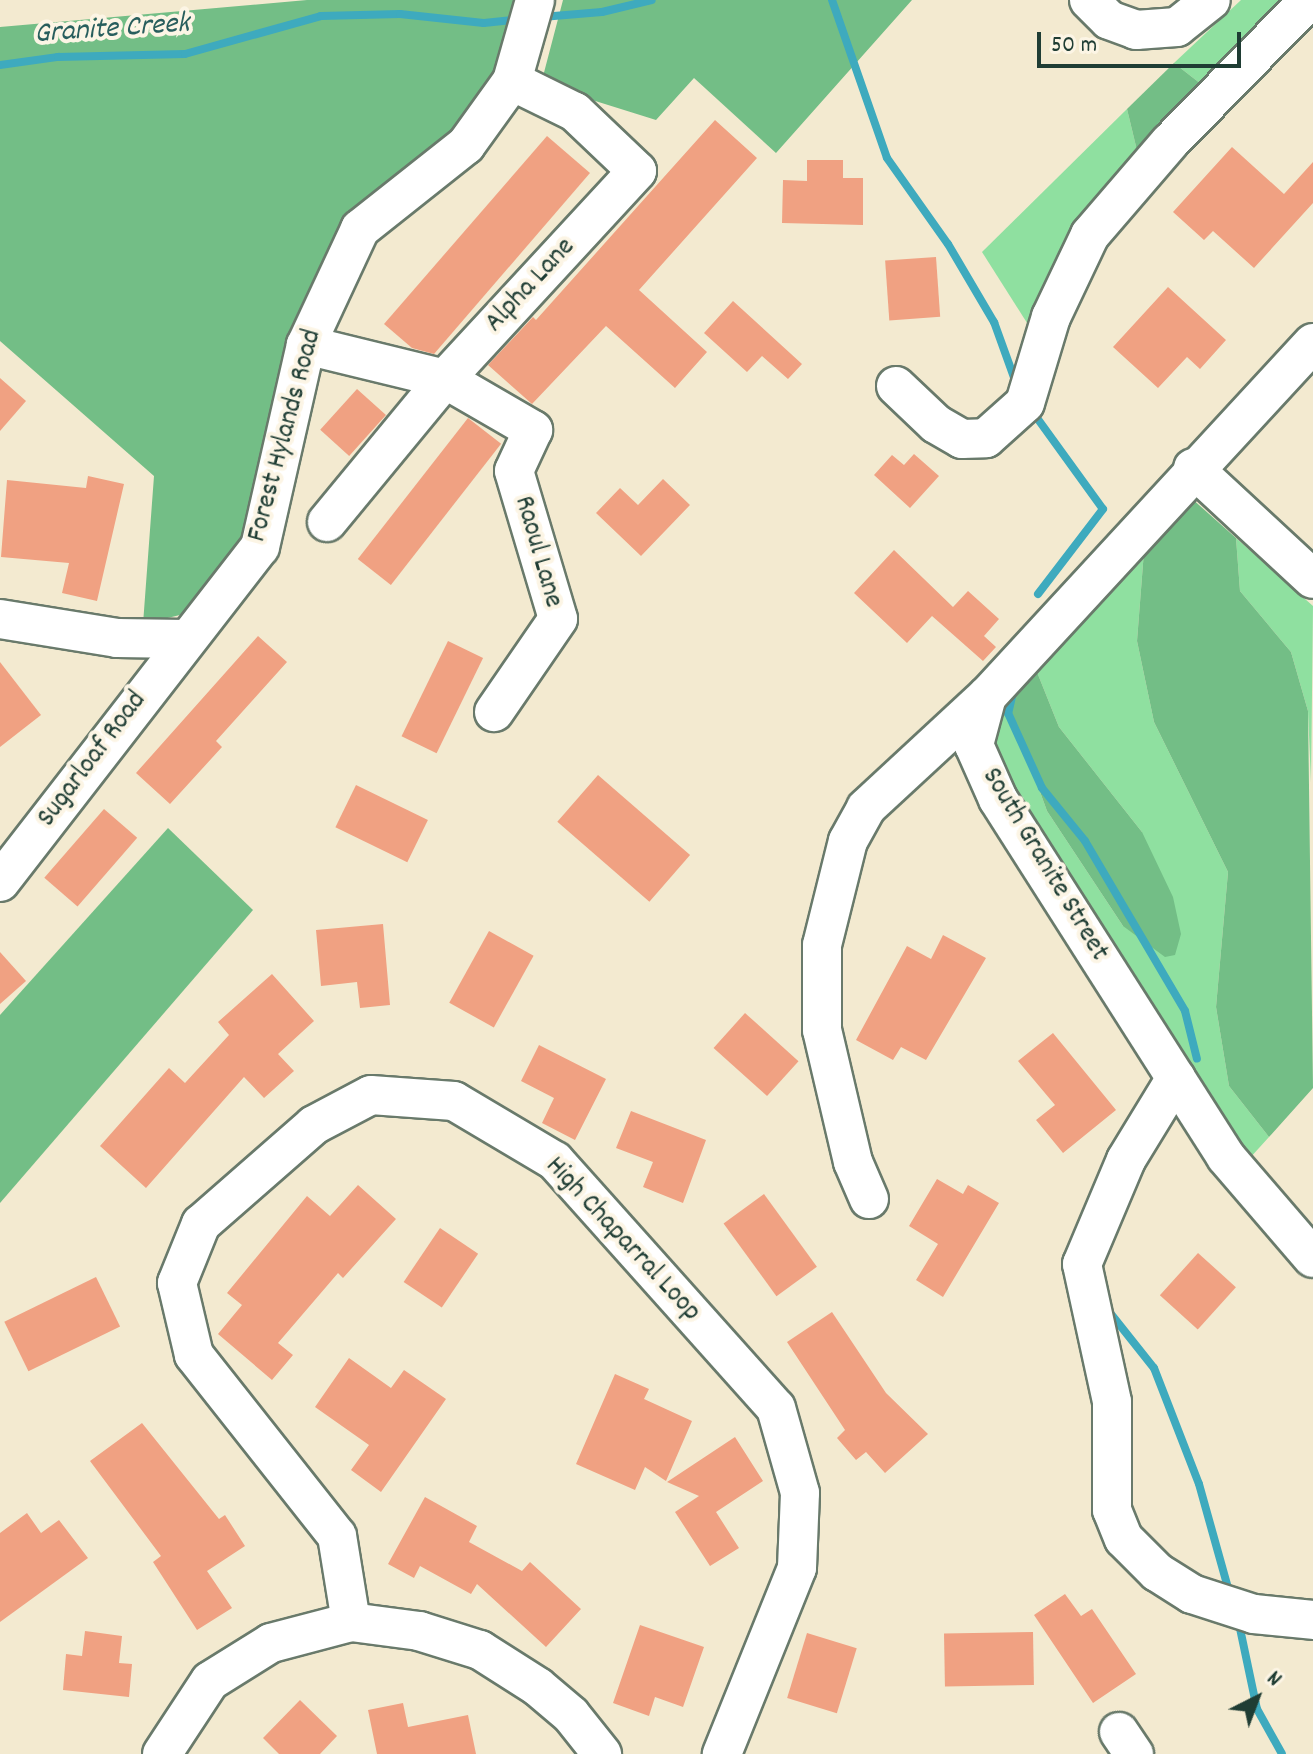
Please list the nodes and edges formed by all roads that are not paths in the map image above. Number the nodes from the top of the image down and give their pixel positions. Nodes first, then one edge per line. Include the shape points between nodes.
1 (535, 0) edge
2 (1089, 0) edge
3 (1211, 0) edge
4 (1309, 0) edge
5 (512, 81) junction
6 (1313, 343) edge
7 (306, 345) junction
8 (445, 379) junction
9 (896, 386) dead end
10 (1193, 468) junction
11 (327, 522) dead end
12 (1313, 579) edge
13 (0, 619) edge
14 (186, 639) junction
15 (987, 696) junction
16 (494, 712) dead end
17 (0, 882) edge
18 (1176, 1078) junction
19 (869, 1199) dead end
20 (1313, 1258) edge
21 (1313, 1620) edge
22 (351, 1622) junction
23 (162, 1754) edge
24 (602, 1754) edge
25 (722, 1754) edge

1 - 5 street, Forest Hylands Road
2 - 3 street via 1109,20 1136,30 1177,27
4 - 9 street via 1170,142 1090,235 1069,272 1020,408 986,438 962,439 936,424
5 - 7 street, Forest Hylands Road via 466,145 360,229
5 - 8 street, Alpha Lane via 575,112 637,171
6 - 10 street, South Granite Street
7 - 8 street, Raoul Lane
7 - 14 street, Forest Hylands Road via 260,547
8 - 11 street, Alpha Lane
8 - 16 street, Raoul Lane via 533,430 514,471 558,619
10 - 12 street
10 - 15 street, South Granite Street
13 - 14 street via 117,638
14 - 17 street, Sugarloaf Road
15 - 18 street, South Granite Street via 974,745 998,799
15 - 19 street via 866,808 848,841 822,945 822,1030 853,1162
18 - 20 street, South Granite Street via 1226,1157
18 - 21 street via 1126,1160 1082,1264 1112,1402 1112,1510 1124,1539 1157,1572 1214,1602 1254,1614
22 - 23 street via 271,1643 210,1681
22 - 24 street via 419,1631 480,1650 571,1715
22 - 25 street, High Chaparral Loop via 337,1536 194,1355 177,1283 201,1224 314,1125 371,1095 454,1101 555,1161 776,1408 800,1493 797,1568

